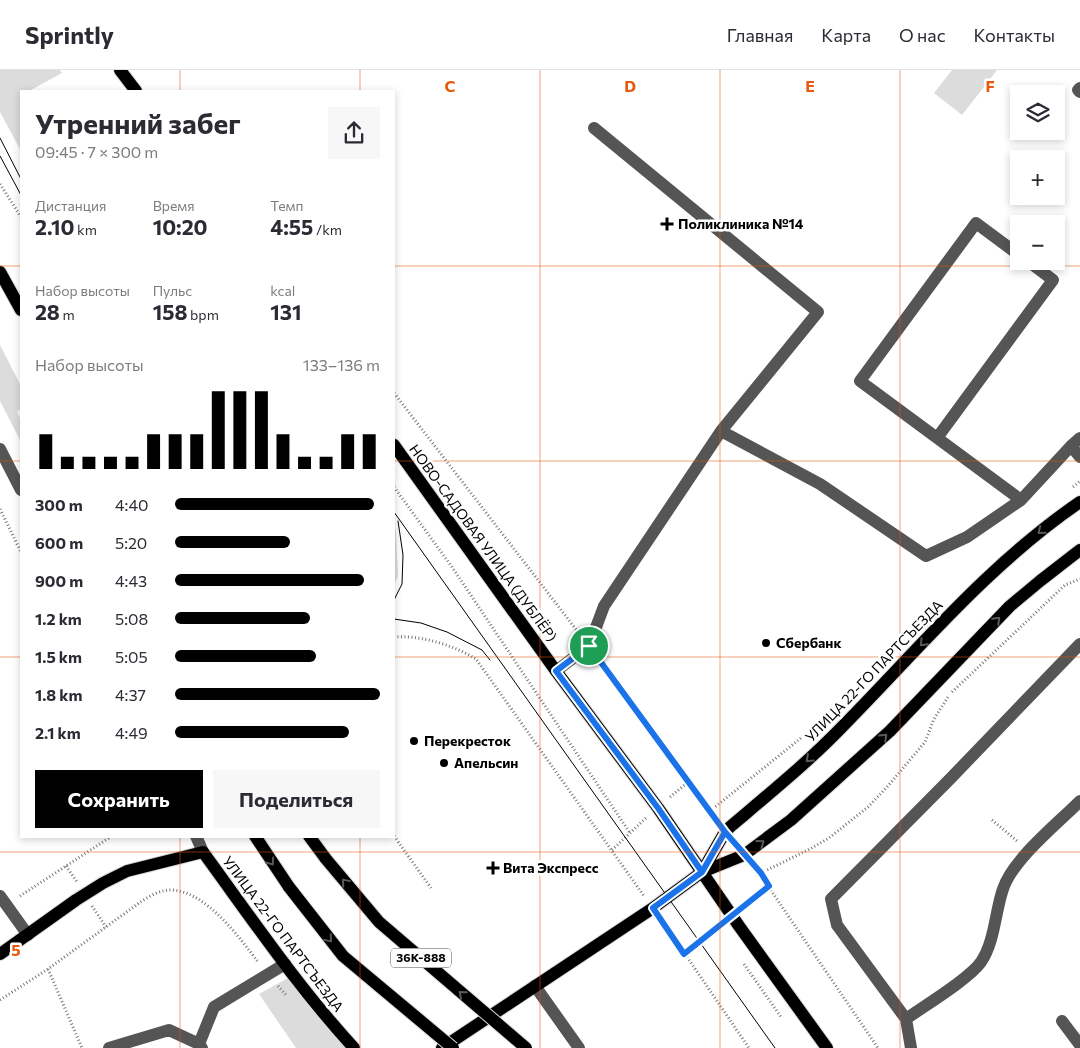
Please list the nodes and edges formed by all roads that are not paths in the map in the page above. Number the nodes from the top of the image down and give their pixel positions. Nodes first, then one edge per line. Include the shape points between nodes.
1 (120, 70) edge
2 (135, 90) edge
3 (594, 128) dead end
4 (1010, 248) edge
5 (1040, 270) edge
6 (0, 272) edge
7 (20, 308) edge
8 (721, 431) junction
9 (937, 438) junction
10 (1075, 442) edge
11 (395, 446) edge
12 (0, 449) edge
13 (1080, 457) edge
14 (20, 488) edge
15 (1021, 500) junction
16 (1080, 502) edge
17 (1080, 550) edge
18 (1080, 644) edge
19 (556, 671) junction
20 (1080, 801) edge
21 (197, 838) edge
22 (256, 838) edge
23 (311, 838) edge
24 (203, 852) junction
25 (702, 872) junction
26 (3, 900) edge
27 (28, 935) junction
28 (0, 954) edge
29 (285, 964) junction
30 (535, 986) junction
31 (906, 1019) junction
32 (1062, 1021) dead end
33 (1080, 1045) edge
34 (200, 1046) edge
35 (109, 1048) edge
36 (354, 1048) edge
37 (442, 1048) edge
38 (454, 1048) edge
39 (526, 1048) edge
40 (579, 1048) edge
41 (827, 1048) edge
42 (911, 1048) edge

1 - 2 main road
3 - 8 street via 818,312
4 - 9 street via 976,223 860,381
5 - 9 street via 1053,280
6 - 7 main road
8 - 15 street via 820,484 926,556 967,536
8 - 19 street via 604,606 589,646
9 - 15 street
10 - 13 street
10 - 15 street
11 - 19 main road, НОВО-САДОВАЯ УЛИЦА (ДУБЛЁР)
12 - 14 street
16 -> 25 main road, УЛИЦА 22-ГО ПАРТСЪЕЗДА via 1000,565 809,760 725,832
25 -> 17 main road, УЛИЦА 22-ГО ПАРТСЪЕЗДА via 744,855 791,820 890,731 1010,606
18 - 31 street via 831,899 837,925
19 - 25 main road, НОВО-САДОВАЯ УЛИЦА (ДУБЛЁР)
20 - 31 street via 1014,868 1003,888 987,949 980,962
21 - 24 street
22 -> 38 main road, bridge via 289,887 343,956
39 -> 23 main road, 36К-888, bridge via 379,922
24 - 27 main road, УЛИЦА 22-ГО ПАРТСЪЕЗДА via 127,871 76,900
24 - 29 main road, УЛИЦА 22-ГО ПАРТСЪЕЗДА
25 - 30 main road, УЛИЦА 22-ГО ПАРТСЪЕЗДА
25 - 41 main road, НОВО-САДОВАЯ УЛИЦА (ДУБЛЁР)
26 - 27 street
27 - 28 main road, УЛИЦА 22-ГО ПАРТСЪЕЗДА
29 - 34 street via 214,1007
29 - 36 main road, УЛИЦА 22-ГО ПАРТСЪЕЗДА
30 - 37 main road, УЛИЦА 22-ГО ПАРТСЪЕЗДА
30 - 40 street
31 - 42 street
32 - 33 street
34 - 35 street via 168,1030

